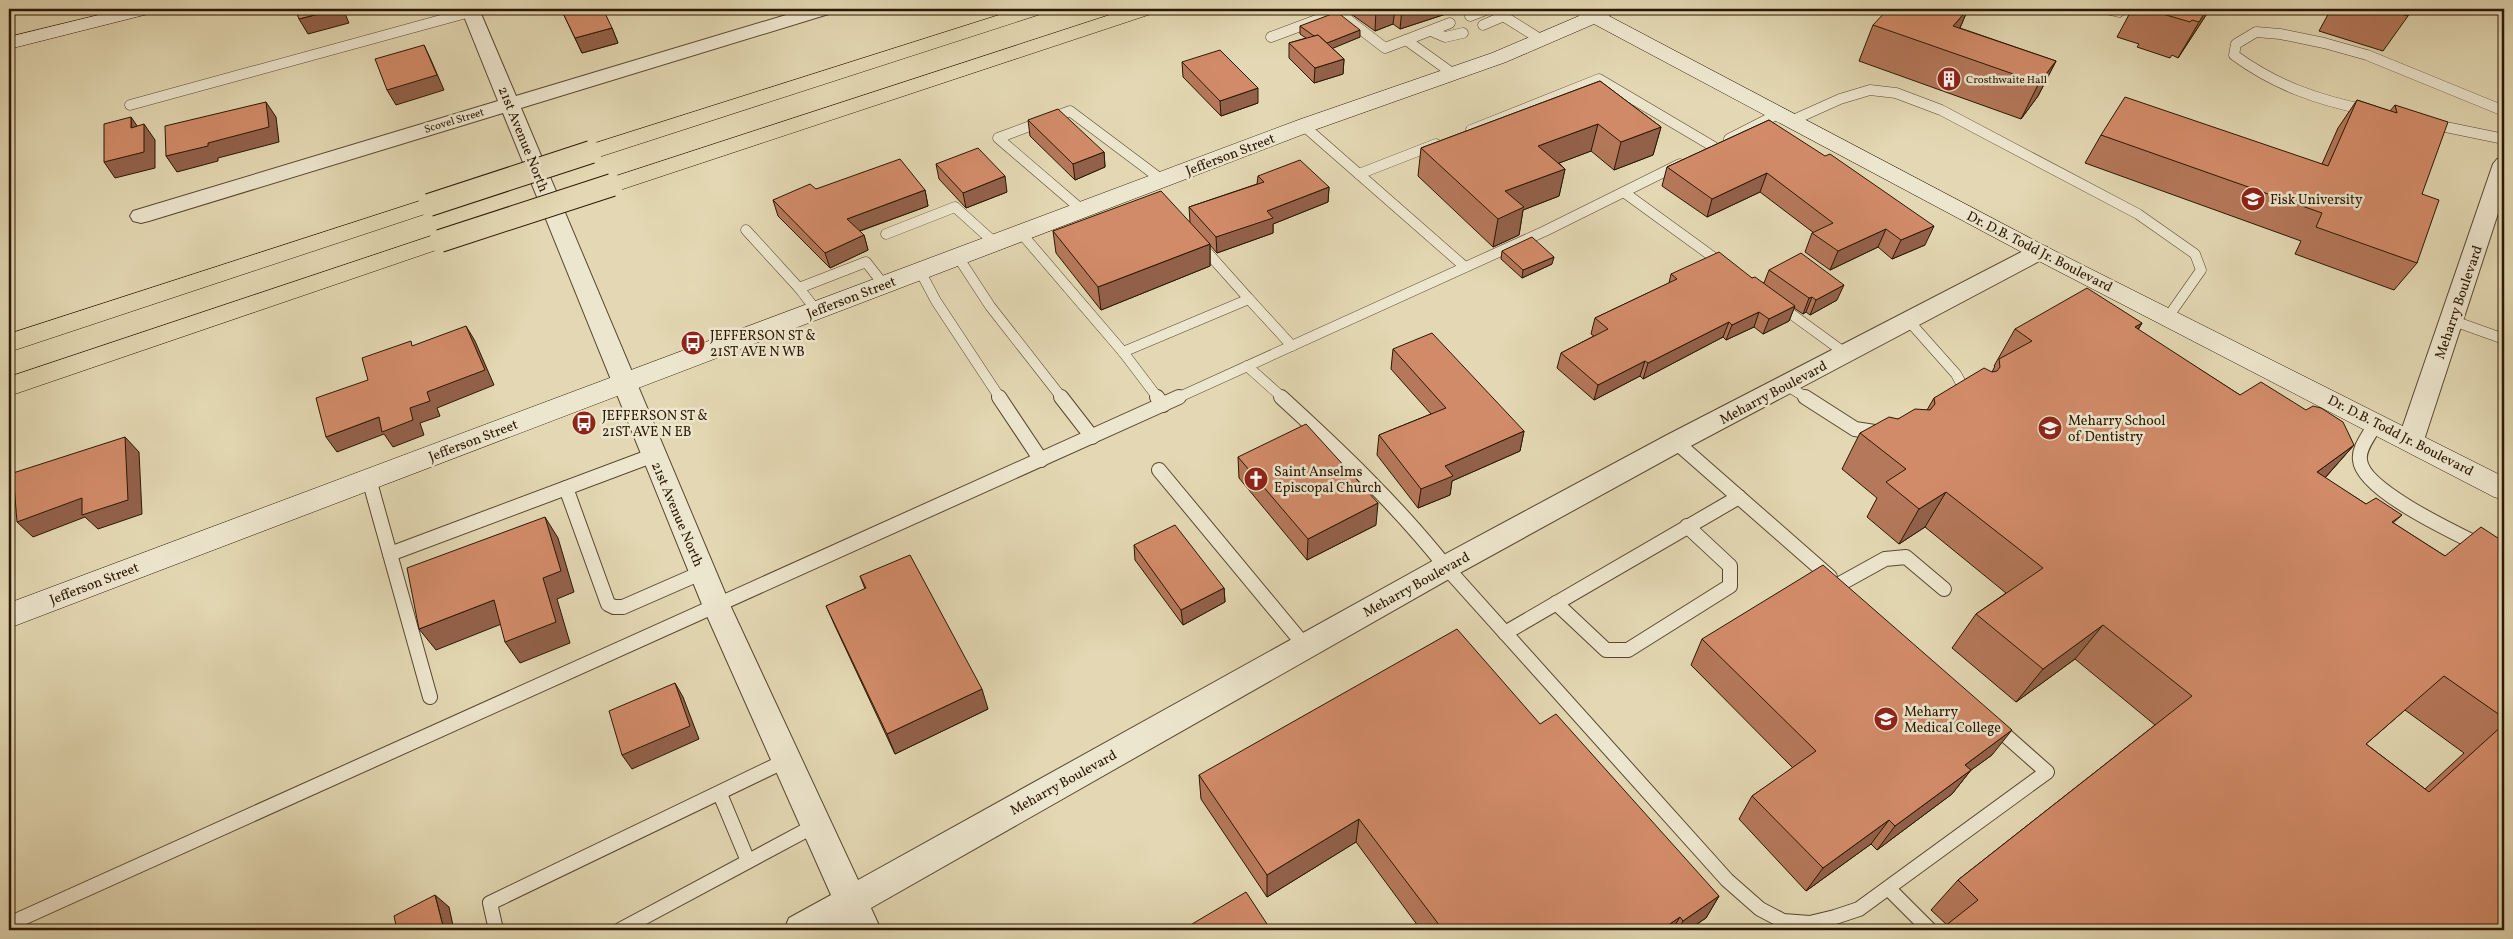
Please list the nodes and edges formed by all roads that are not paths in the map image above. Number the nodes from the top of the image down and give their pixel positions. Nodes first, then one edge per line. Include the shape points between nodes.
1 (145, 9) edge
2 (825, 9) edge
3 (1037, 9) edge
4 (1147, 9) edge
5 (1488, 9) edge
6 (1492, 9) edge
7 (2106, 9) edge
8 (474, 10) edge
9 (1594, 11) edge
10 (2118, 12) dead end
11 (1470, 16) dead end
12 (1504, 16) junction
13 (1450, 23) dead end
14 (1483, 25) dead end
15 (1432, 30) junction
16 (1463, 33) dead end
17 (1271, 37) dead end
18 (1540, 39) junction
19 (1406, 40) junction
20 (9, 43) edge
21 (1452, 73) junction
22 (509, 103) junction
23 (130, 105) dead end
24 (2504, 111) edge
25 (2377, 112) edge
26 (1785, 118) junction
27 (2422, 122) edge
28 (1304, 126) junction
29 (1461, 134) edge
30 (2504, 139) edge
31 (1442, 141) edge
32 (1687, 161) edge
33 (2504, 164) edge
34 (1359, 174) junction
35 (1155, 187) junction
36 (1625, 193) junction
37 (1082, 210) junction
38 (141, 216) dead end
39 (746, 230) dead end
40 (1021, 233) junction
41 (886, 234) dead end
42 (1193, 236) edge
43 (995, 243) junction
44 (2039, 252) junction
45 (958, 257) junction
46 (1466, 267) junction
47 (1730, 269) edge
48 (920, 271) junction
49 (884, 285) junction
50 (799, 288) junction
51 (1770, 298) edge
52 (1249, 299) junction
53 (816, 310) junction
54 (2168, 317) junction
55 (1908, 320) junction
56 (2451, 320) junction
57 (2504, 339) edge
58 (9, 344) edge
59 (1292, 346) junction
60 (1123, 352) junction
61 (1845, 353) junction
62 (1247, 366) junction
63 (624, 383) junction
64 (1786, 385) junction
65 (9, 387) edge
66 (1971, 400) edge
67 (1163, 405) junction
68 (2376, 422) junction
69 (1890, 435) edge
70 (1092, 437) junction
71 (2411, 440) junction
72 (1676, 442) junction
73 (654, 455) junction
74 (1041, 460) junction
75 (1159, 470) dead end
76 (369, 479) junction
77 (566, 488) junction
78 (2504, 488) edge
79 (1739, 497) junction
80 (1687, 526) junction
81 (390, 554) junction
82 (2504, 557) edge
83 (1446, 567) junction
84 (703, 572) junction
85 (1838, 585) junction
86 (1944, 589) dead end
87 (1853, 598) edge
88 (1556, 603) junction
89 (717, 607) junction
90 (9, 616) edge
91 (1505, 633) junction
92 (1306, 646) junction
93 (430, 696) dead end
94 (1987, 718) edge
95 (787, 760) junction
96 (720, 794) junction
97 (816, 825) junction
98 (748, 861) junction
99 (1889, 889) junction
100 (851, 902) junction
101 (9, 924) edge
102 (1774, 926) edge
103 (496, 930) edge
104 (620, 930) edge
105 (801, 930) edge
106 (864, 930) edge
107 (1930, 930) edge

1 - 20 main road
2 - 22 street, Scovel Street
3 - 58 highway, bridge
4 - 65 highway, bridge via 440,241
5 - 11 lane
6 - 12 lane
7 - 10 lane
8 - 22 street, 21st Avenue North
8 - 23 lane
9 - 18 main road, Jefferson Street
9 - 26 main road, Dr. D.B. Todd Jr. Boulevard
12 - 14 lane
12 - 18 lane
13 - 15 lane
15 - 16 lane via 1445,37
15 - 19 lane
17 - 19 lane via 1338,12 1385,48
18 - 21 main road, Jefferson Street
19 - 21 lane
21 - 28 main road, Jefferson Street
22 - 38 street, Scovel Street
22 - 63 street, 21st Avenue North
24 - 25 lane via 2367,55 2324,43 2256,32 2236,44 2234,55 2259,74 2311,98
26 - 29 lane via 1709,149 1599,79
26 - 44 main road, Dr. D.B. Todd Jr. Boulevard
26 - 54 lane via 1870,90 1896,93 1941,110 2138,214 2195,254 2201,270
27 - 30 lane
28 - 34 lane
28 - 35 main road, Jefferson Street
31 - 34 lane
32 - 36 lane
33 - 56 street, Meharry Boulevard
34 - 46 lane
35 - 37 main road, Jefferson Street
35 - 37 lane via 1070,110 998,138
36 - 46 lane
36 - 47 lane
37 - 40 main road, Jefferson Street
39 - 50 lane
40 - 43 main road, Jefferson Street
40 - 60 lane
41 - 43 lane via 956,207
42 - 52 lane
43 - 45 main road, Jefferson Street
44 - 54 main road, Dr. D.B. Todd Jr. Boulevard
44 - 55 street, Meharry Boulevard
45 - 48 main road, Jefferson Street
45 - 70 lane via 990,306
46 - 59 lane
48 - 49 main road, Jefferson Street
48 - 74 lane
49 - 50 lane via 866,262
49 - 53 main road, Jefferson Street
50 - 53 lane
51 - 61 lane
52 - 59 lane
52 - 60 lane
53 - 63 main road, Jefferson Street
54 - 68 main road, Dr. D.B. Todd Jr. Boulevard
55 - 61 street, Meharry Boulevard
55 - 66 lane via 1956,374
56 - 57 lane
56 - 71 street, Meharry Boulevard
59 - 62 lane
60 - 67 lane
61 - 64 street, Meharry Boulevard
62 - 67 lane
62 - 83 lane via 1328,441 1420,534
63 - 73 street, 21st Avenue North
63 - 76 main road, Jefferson Street
64 - 69 lane via 1855,429
64 - 72 street, Meharry Boulevard
67 - 70 lane
68 - 71 main road, Dr. D.B. Todd Jr. Boulevard
68 - 82 lane via 2359,458 2379,489
70 - 74 lane
71 - 78 main road, Dr. D.B. Todd Jr. Boulevard
72 - 79 lane
72 - 83 street, Meharry Boulevard
73 - 77 lane
73 - 84 street, 21st Avenue North
74 - 89 lane
75 - 92 lane
76 - 81 lane
76 - 90 main road, Jefferson Street
77 - 81 lane
77 - 84 lane via 608,604 623,607
79 - 80 lane
79 - 85 lane
80 - 88 lane
80 - 88 lane via 1730,566 1730,586 1628,650 1606,650
81 - 93 lane
83 - 91 lane
83 - 92 street, Meharry Boulevard
84 - 89 street, 21st Avenue North
85 - 86 lane via 1885,559 1906,557
85 - 87 lane
88 - 91 lane
89 - 95 street, 21st Avenue North
89 - 101 lane via 551,678
91 - 102 lane via 1727,880
92 - 100 street, Meharry Boulevard
94 - 99 lane via 2047,772
95 - 96 lane
95 - 97 street, 21st Avenue North
96 - 98 lane
96 - 103 lane via 490,903
97 - 98 lane
97 - 100 street, 21st Avenue North
98 - 104 lane
99 - 102 lane via 1860,909 1826,921
99 - 107 lane
100 - 105 street, Meharry Boulevard
100 - 106 street, 21st Avenue North

